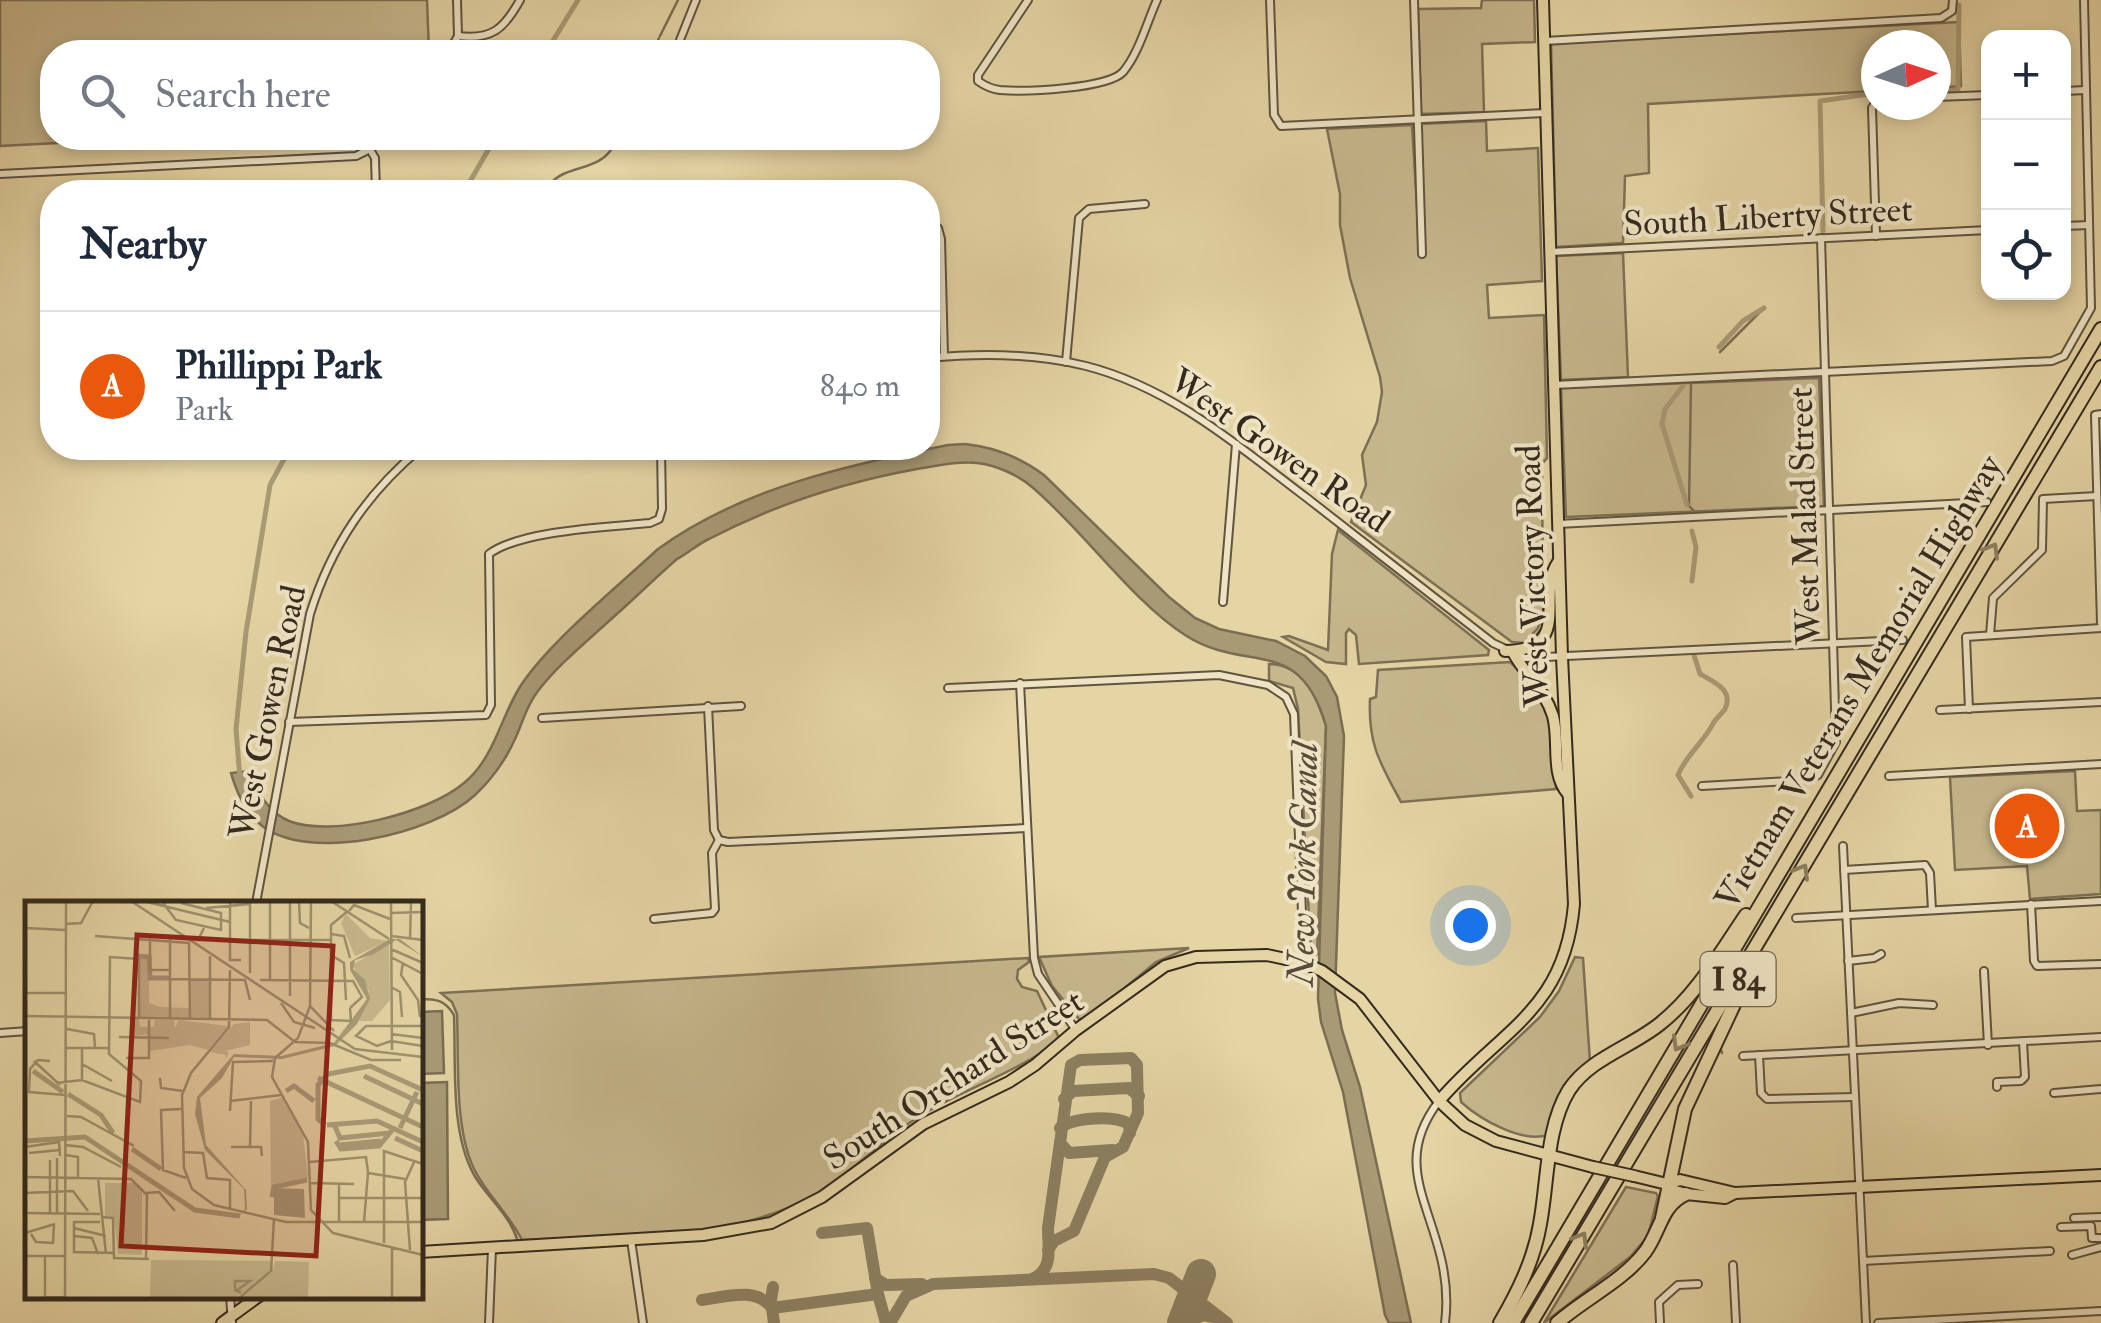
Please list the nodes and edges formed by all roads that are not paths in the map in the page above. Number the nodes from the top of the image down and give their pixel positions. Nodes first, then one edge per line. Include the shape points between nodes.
1 (457, 0) edge
2 (520, 0) edge
3 (696, 0) edge
4 (1028, 0) edge
5 (1157, 0) edge
6 (1270, 0) edge
7 (1414, 0) edge
8 (1543, 0) edge
9 (1953, 0) edge
10 (2084, 0) edge
11 (458, 38) joint
12 (680, 40) edge
13 (1544, 40) junction
14 (2086, 90) junction
15 (2071, 91) edge
16 (1981, 95) edge
17 (1951, 96) edge
18 (1545, 113) junction
19 (1416, 120) junction
20 (1872, 120) edge
21 (366, 150) edge
22 (370, 150) edge
23 (0, 174) edge
24 (376, 180) edge
25 (1145, 204) dead end
26 (2090, 225) junction
27 (2071, 226) edge
28 (1981, 230) edge
29 (940, 236) edge
30 (1876, 236) junction
31 (1821, 238) junction
32 (1549, 252) junction
33 (1422, 254) dead end
34 (2101, 328) edge
35 (940, 356) edge
36 (944, 356) junction
37 (1066, 362) junction
38 (2101, 368) edge
39 (1825, 371) junction
40 (1554, 385) junction
41 (2098, 415) edge
42 (1236, 444) junction
43 (410, 460) edge
44 (661, 460) edge
45 (2097, 496) junction
46 (1987, 502) dead end
47 (1829, 510) junction
48 (1558, 524) junction
49 (1559, 561) junction
50 (1223, 602) dead end
51 (2101, 626) edge
52 (1990, 635) junction
53 (1903, 640) dead end
54 (1833, 644) junction
55 (1510, 652) junction
56 (1562, 657) junction
57 (1020, 683) junction
58 (948, 688) dead end
59 (2101, 702) edge
60 (708, 706) junction
61 (741, 706) dead end
62 (1969, 709) junction
63 (1940, 710) dead end
64 (542, 718) dead end
65 (290, 722) junction
66 (2101, 764) edge
67 (1889, 776) dead end
68 (1702, 786) dead end
69 (1568, 794) junction
70 (1027, 828) junction
71 (719, 840) junction
72 (1799, 840) junction
73 (1843, 846) dead end
74 (1844, 870) junction
75 (256, 901) edge
76 (2101, 901) edge
77 (2031, 904) junction
78 (1932, 910) junction
79 (1778, 911) junction
80 (1846, 914) junction
81 (1796, 918) dead end
82 (654, 919) dead end
83 (1881, 954) dead end
84 (1848, 961) junction
85 (2101, 964) edge
86 (1308, 965) junction
87 (1984, 971) dead end
88 (1933, 1005) dead end
89 (1851, 1013) junction
90 (1076, 1030) junction
91 (25, 1031) edge
92 (0, 1033) edge
93 (2101, 1038) edge
94 (2023, 1042) junction
95 (1988, 1044) junction
96 (1853, 1052) junction
97 (1759, 1055) junction
98 (1743, 1056) dead end
99 (1997, 1088) dead end
100 (2101, 1089) edge
101 (2054, 1093) dead end
102 (1855, 1097) junction
103 (1440, 1101) junction
104 (1550, 1156) junction
105 (2101, 1174) edge
106 (1667, 1184) junction
107 (1859, 1188) junction
108 (1735, 1193) junction
109 (1686, 1194) junction
110 (2101, 1217) edge
111 (1662, 1218) junction
112 (2074, 1218) dead end
113 (2061, 1226) dead end
114 (2101, 1238) edge
115 (631, 1240) junction
116 (2101, 1247) edge
117 (492, 1248) junction
118 (2050, 1251) dead end
119 (422, 1252) edge
120 (2072, 1255) dead end
121 (1863, 1261) junction
122 (1733, 1266) dead end
123 (1698, 1284) dead end
124 (257, 1298) edge
125 (2101, 1311) edge
126 (232, 1318) edge
127 (2038, 1319) edge
128 (222, 1323) edge
129 (490, 1323) edge
130 (643, 1323) edge
131 (1446, 1323) edge
132 (1500, 1323) edge
133 (1514, 1323) edge
134 (1531, 1323) edge
135 (1557, 1323) edge
136 (1660, 1323) edge
137 (1736, 1323) edge
138 (1866, 1323) edge
139 (1878, 1323) edge

1 - 11 street
2 - 11 street via 495,32
3 - 12 street
4 - 5 street via 978,81 1000,90 1108,82 1129,62
6 - 19 street via 1278,124
7 - 19 street
8 - 13 main road, West Victory Road
9 - 13 street via 1941,18
10 - 14 street
13 - 18 main road, West Victory Road
14 - 15 street
14 - 26 street
16 - 17 street
18 - 19 street
18 - 32 main road, West Victory Road
19 - 33 street
20 - 30 street
21 - 23 street via 356,156
22 - 24 street
25 - 37 street via 1088,209 1079,218
26 - 27 street
26 - 39 street via 2091,308 2064,356
28 - 30 street, South Liberty Street
29 - 36 street
30 - 31 street, South Liberty Street
31 - 32 street, South Liberty Street
31 - 39 street, West Malad Street
32 - 40 main road, West Victory Road
34 - 72 highway, Vietnam Veterans Memorial Highway / I 84
35 - 36 street, West Gowen Road
36 - 37 street, West Gowen Road via 1007,354
37 - 42 street, West Gowen Road via 1139,384
79 -> 38 highway, Vietnam Veterans Memorial Highway / I 84
39 - 40 street
39 - 47 street, West Malad Street
40 - 48 main road, West Victory Road
41 - 45 street
42 - 50 street
42 - 55 street, West Gowen Road
43 - 65 street, West Gowen Road via 366,502 332,555 310,614
44 - 65 street via 658,519 556,532 489,554 486,715
45 - 51 street
45 - 52 street via 2043,499 2042,550 1993,598
46 - 47 street
47 - 48 street
47 - 54 street, West Malad Street
48 - 49 main road, West Victory Road
49 - 55 main road via 1550,580 1547,631 1538,643
49 - 56 main road, West Victory Road
51 - 52 street
52 - 62 street via 1966,637
53 - 54 street
54 - 56 street
54 - 68 street, West Malad Street via 1836,742 1818,775
55 - 56 street
55 - 69 main road via 1550,707 1559,784
56 - 69 main road, West Victory Road
57 - 58 street
57 - 70 street
57 - 86 street via 1200,674 1243,678 1286,697 1294,714
59 - 62 street
60 - 61 street
60 - 64 street
60 - 71 street
62 - 63 street
65 - 75 street, West Gowen Road
66 - 67 street
69 - 103 main road, West Victory Road via 1574,904 1558,973 1535,1008
70 - 71 street
70 - 90 street via 1034,958
71 - 82 street via 712,853 712,913
72 - 104 highway via 1684,1002 1572,1086
72 -> 133 highway, Vietnam Veterans Memorial Highway / I 84
73 - 74 street
74 - 78 street via 1924,865
74 - 80 street
76 - 77 street
77 - 78 street
77 - 85 street via 2037,966
78 - 80 street
79 - 106 highway via 1686,1109
134 -> 79 highway, Vietnam Veterans Memorial Highway / I 84
80 - 81 street
80 - 84 street
83 - 84 street
84 - 89 street
86 - 90 main road, South Orchard Street via 1258,954 1196,957 1165,966
86 - 103 main road, South Orchard Street via 1367,1006
87 - 95 street
88 - 89 street
89 - 96 street
90 - 115 main road, South Orchard Street via 1035,1066 923,1124 793,1214 726,1233
91 - 92 street
93 - 94 street
94 - 95 street
94 - 99 street via 2025,1077 1996,1082
95 - 96 street
96 - 97 street
96 - 102 street
97 - 98 street
97 - 102 street via 1767,1100
100 - 101 street
102 - 107 street
103 - 104 main road, South Orchard Street via 1466,1125
103 - 131 street via 1428,1116 1416,1161 1444,1270
104 - 106 main road, South Orchard Street, bridge
104 - 132 highway via 1535,1248
105 - 107 main road, South Orchard Street
106 - 108 main road, South Orchard Street via 1680,1180
106 - 109 main road, South Orchard Street
106 - 111 highway
107 - 108 main road, South Orchard Street
107 - 121 street
108 - 109 main road, South Orchard Street
109 - 111 highway
110 - 112 street
111 - 135 highway via 1637,1262
113 - 114 street via 2092,1226 2092,1238
115 - 117 main road, South Orchard Street
115 - 130 street
116 - 120 street
117 - 119 main road, South Orchard Street
117 - 129 street
118 - 121 street
121 - 138 street
122 - 137 street
123 - 136 street via 1678,1286 1659,1302
124 - 126 main road
125 - 127 street
126 - 128 main road
127 - 139 street

